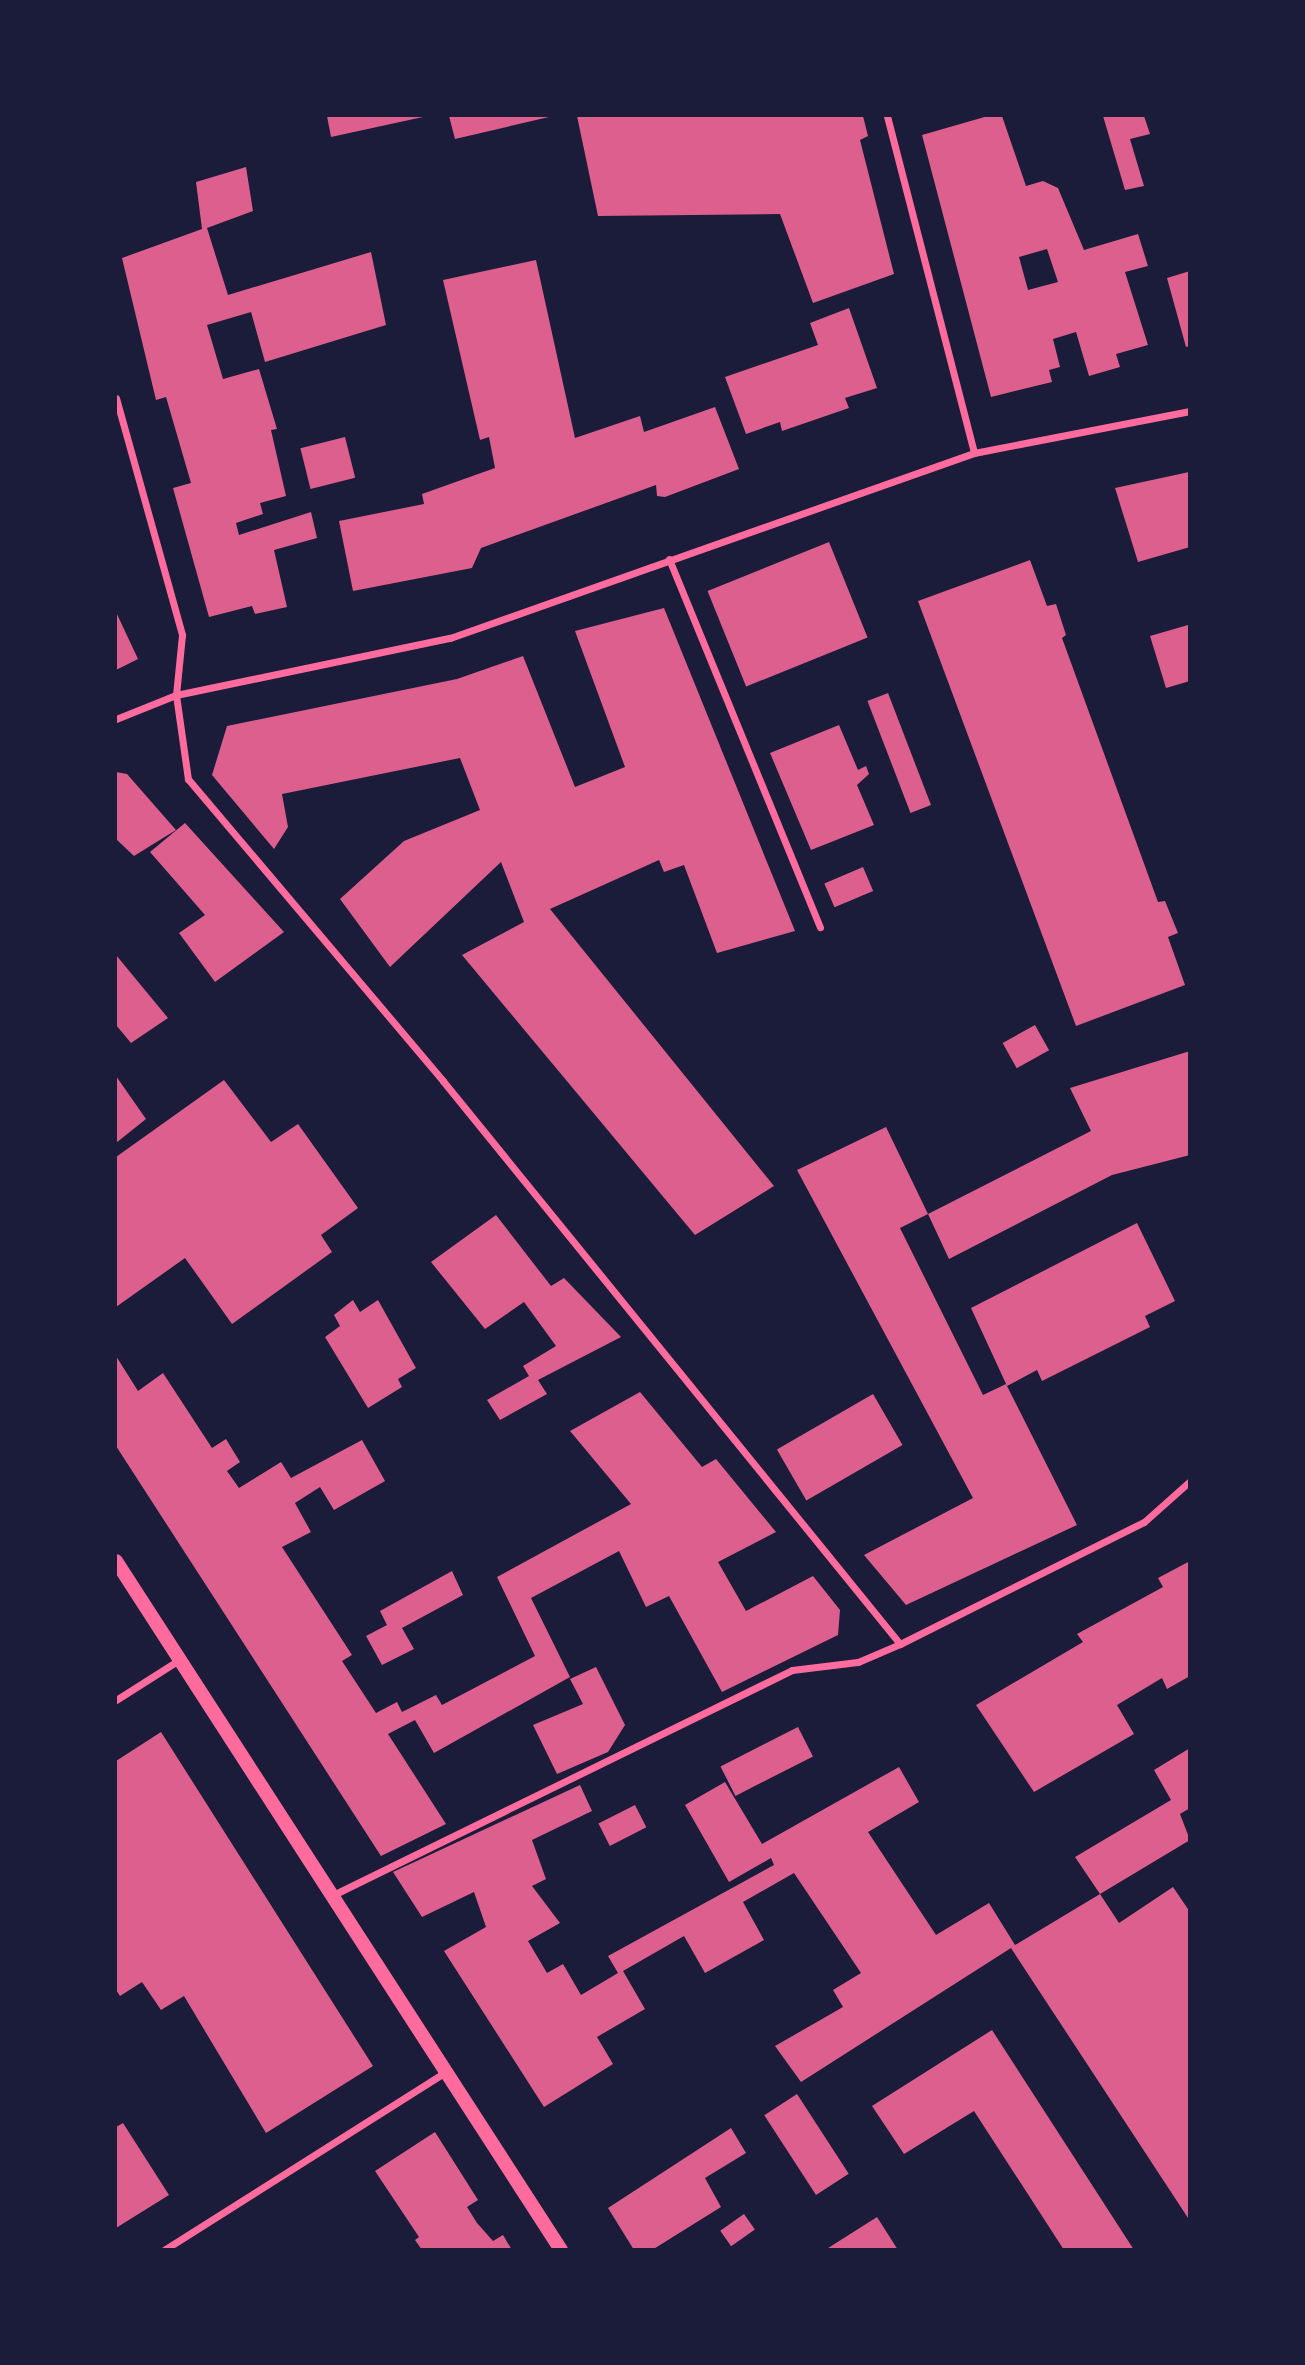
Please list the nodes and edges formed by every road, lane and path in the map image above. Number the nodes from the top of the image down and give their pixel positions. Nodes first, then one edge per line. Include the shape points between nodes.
1 (887, 116) edge
2 (116, 398) edge
3 (1189, 411) edge
4 (974, 453) junction
5 (669, 559) junction
6 (176, 695) junction
7 (116, 719) edge
8 (820, 927) dead end
9 (1189, 1481) edge
10 (116, 1561) edge
11 (900, 1644) junction
12 (179, 1660) junction
13 (116, 1700) edge
14 (333, 1895) junction
15 (446, 2072) junction
16 (164, 2249) edge
17 (561, 2249) edge

1 - 4 street
2 - 6 street via 183,635
3 - 4 street
4 - 5 street
5 - 6 street via 450,638
5 - 8 street
6 - 7 street
6 - 11 street via 188,779 443,1081
9 - 11 street via 1144,1522
10 - 12 main road
11 - 14 street via 824,1670 792,1670
12 - 13 street
12 - 14 main road
14 - 15 main road
15 - 16 street
15 - 17 main road

